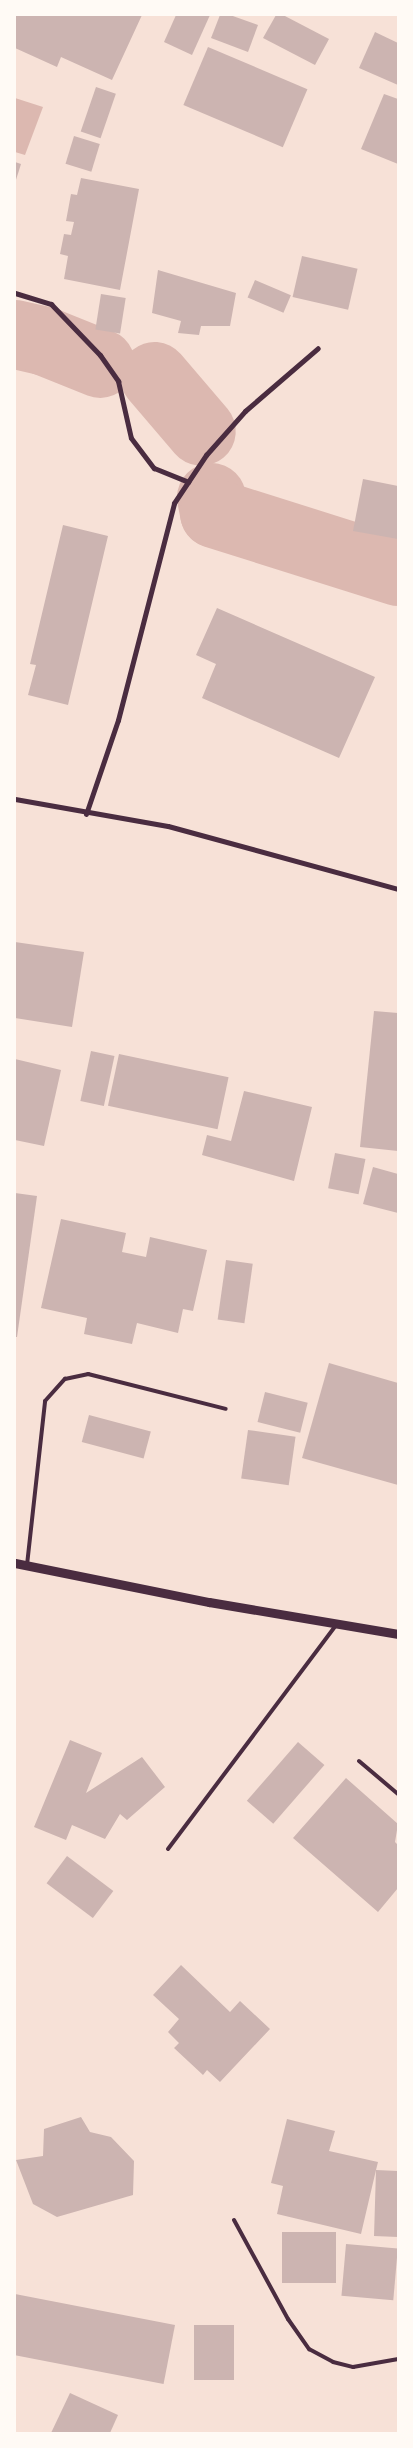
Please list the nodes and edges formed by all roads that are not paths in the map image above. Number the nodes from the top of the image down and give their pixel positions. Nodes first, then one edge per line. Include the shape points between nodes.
1 (15, 293) edge
2 (318, 348) dead end
3 (188, 482) junction
4 (15, 799) edge
5 (86, 814) junction
6 (398, 888) edge
7 (226, 1409) dead end
8 (15, 1563) edge
9 (27, 1565) junction
10 (337, 1624) junction
11 (398, 1634) edge
12 (359, 1761) dead end
13 (398, 1794) edge
14 (168, 1850) dead end
15 (234, 2220) dead end
16 (398, 2358) edge

1 - 3 street via 51,304 100,354 118,381 131,438 154,468
2 - 3 street via 245,411 206,455
3 - 5 street via 174,502 118,720
4 - 5 street
5 - 6 street via 168,826
7 - 9 lane via 88,1374 65,1379 45,1401
8 - 9 street
9 - 10 street
10 - 11 street
10 - 14 lane
12 - 13 lane
15 - 16 lane via 288,2319 309,2349 333,2362 353,2367

